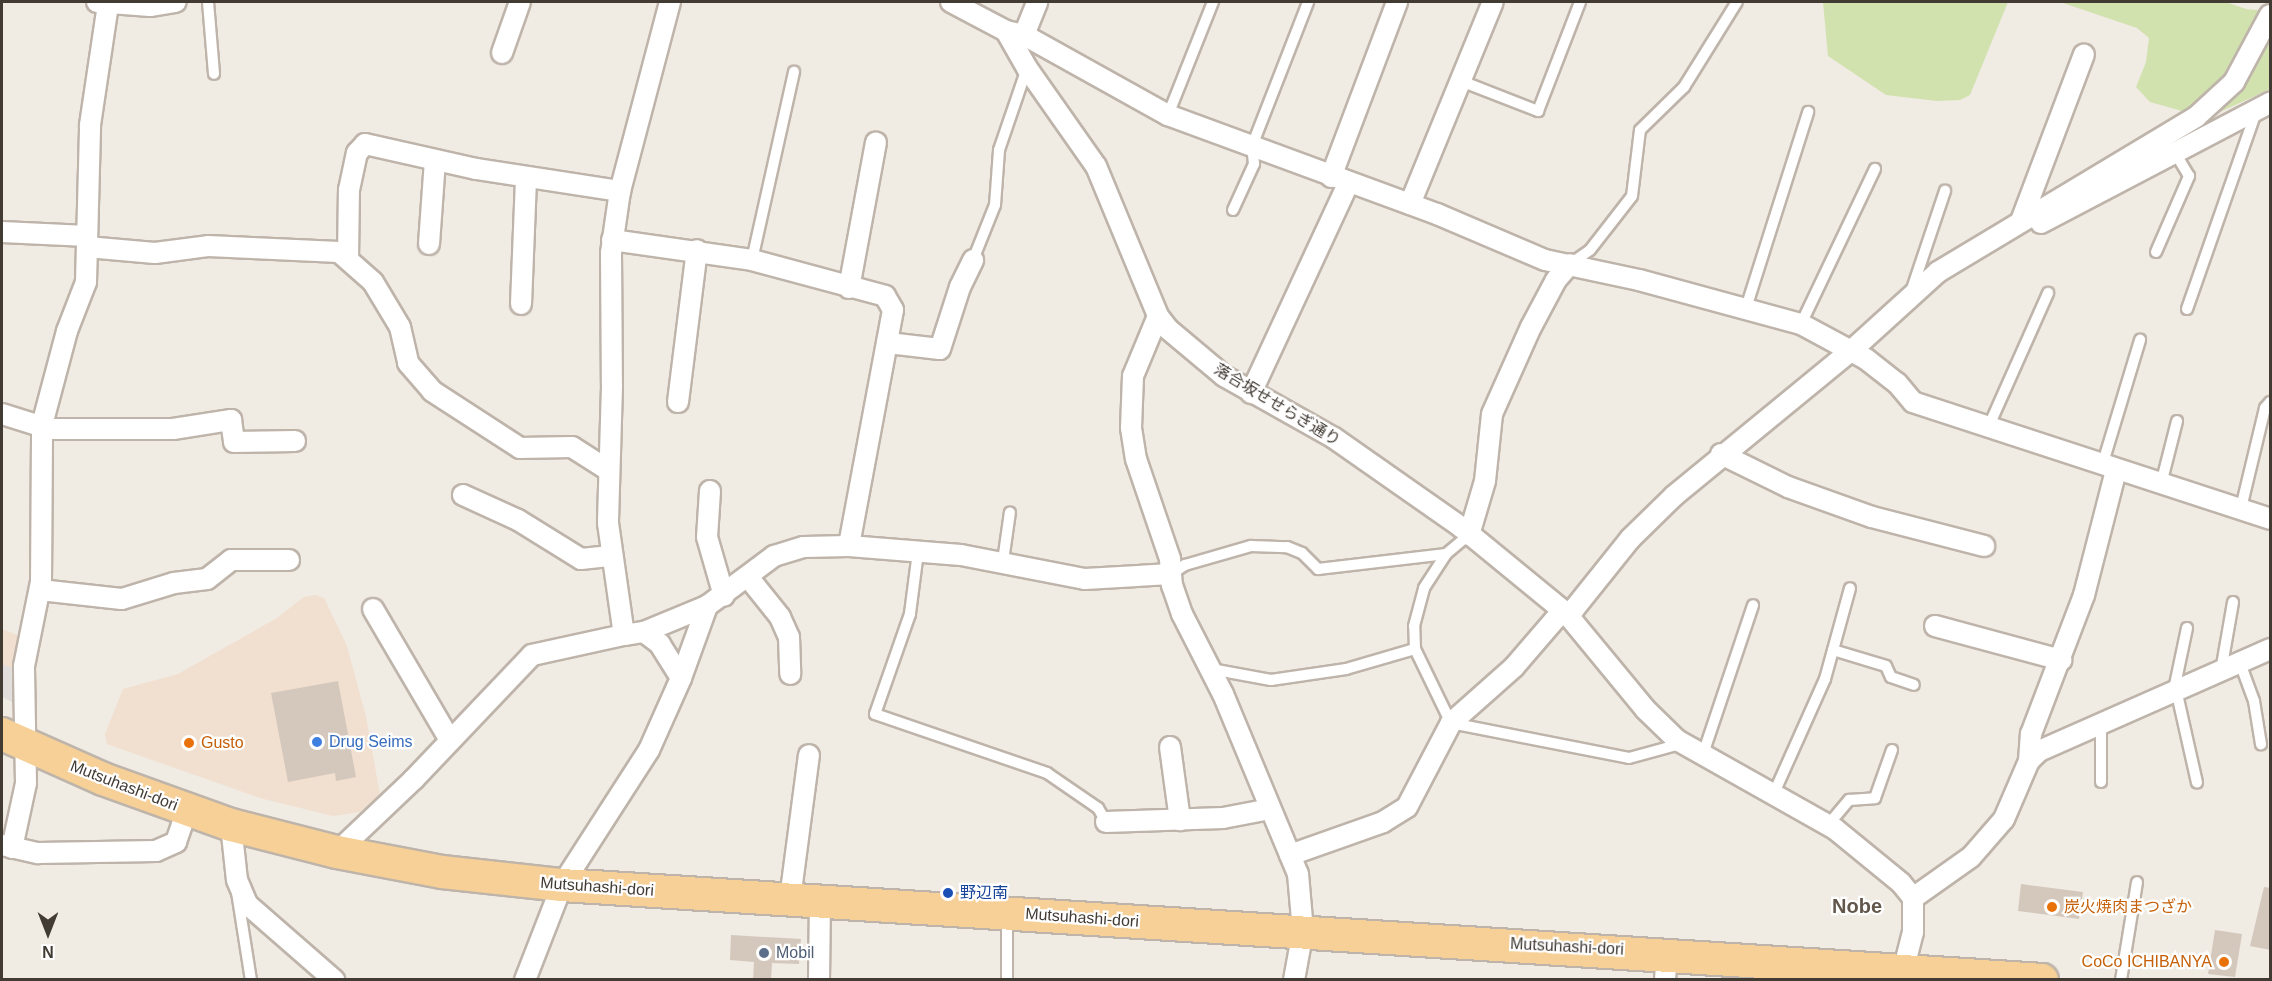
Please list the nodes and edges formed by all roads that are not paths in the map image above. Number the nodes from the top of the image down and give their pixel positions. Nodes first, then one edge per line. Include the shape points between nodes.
1 (176, 2) edge
2 (208, 2) edge
3 (520, 2) edge
4 (670, 2) edge
5 (955, 2) edge
6 (1037, 2) edge
7 (1213, 2) edge
8 (1308, 2) edge
9 (1397, 2) edge
10 (1493, 2) edge
11 (1580, 2) edge
12 (1737, 2) edge
13 (102, 3) edge
14 (2271, 15) edge
15 (1015, 33) junction
16 (502, 53) dead end
17 (2084, 54) dead end
18 (1027, 68) junction
19 (794, 72) dead end
20 (214, 74) dead end
21 (1461, 81) junction
22 (2264, 106) edge
23 (1808, 112) dead end
24 (1168, 115) junction
25 (876, 142) dead end
26 (1252, 146) junction
27 (2176, 154) junction
28 (435, 160) junction
29 (1875, 169) dead end
30 (526, 177) junction
31 (1340, 181) junction
32 (620, 190) junction
33 (1945, 191) dead end
34 (1410, 204) junction
35 (1233, 210) dead end
36 (2021, 221) junction
37 (2, 232) edge
38 (612, 240) junction
39 (87, 241) junction
40 (429, 244) dead end
41 (696, 250) junction
42 (2156, 252) dead end
43 (348, 259) junction
44 (752, 260) junction
45 (973, 260) joint
46 (1570, 264) junction
47 (1938, 272) junction
48 (849, 288) junction
49 (2048, 293) dead end
50 (1910, 295) junction
51 (521, 304) dead end
52 (1746, 308) junction
53 (2187, 309) dead end
54 (1158, 316) junction
55 (1801, 324) junction
56 (2140, 340) dead end
57 (888, 343) junction
58 (1852, 350) junction
59 (1251, 393) junction
60 (678, 402) dead end
61 (2271, 402) edge
62 (2, 414) edge
63 (2177, 421) dead end
64 (42, 425) junction
65 (1988, 428) junction
66 (295, 441) dead end
67 (1721, 454) junction
68 (2109, 468) junction
69 (608, 470) junction
70 (2162, 484) junction
71 (710, 491) dead end
72 (463, 495) dead end
73 (2241, 508) junction
74 (1011, 512) dead end
75 (2271, 519) edge
76 (1469, 535) junction
77 (849, 546) junction
78 (1984, 546) dead end
79 (918, 552) junction
80 (1446, 554) junction
81 (611, 556) junction
82 (289, 560) dead end
83 (1003, 561) junction
84 (1171, 574) junction
85 (748, 577) junction
86 (1850, 588) dead end
87 (40, 590) junction
88 (724, 596) junction
89 (2233, 602) dead end
90 (1753, 605) dead end
91 (707, 606) junction
92 (373, 609) dead end
93 (1566, 613) junction
94 (1935, 626) dead end
95 (2187, 628) dead end
96 (644, 632) junction
97 (624, 635) junction
98 (1415, 649) junction
99 (1833, 650) junction
100 (2271, 650) edge
101 (2061, 660) junction
102 (2240, 663) junction
103 (1211, 669) junction
104 (2221, 672) junction
105 (790, 674) dead end
106 (681, 678) junction
107 (1914, 685) dead end
108 (2175, 692) junction
109 (1451, 723) junction
110 (2101, 727) junction
111 (14, 740) edge
112 (450, 740) junction
113 (1684, 743) junction
114 (2261, 744) dead end
115 (1170, 747) dead end
116 (1892, 750) dead end
117 (1703, 754) junction
118 (809, 755) dead end
119 (2029, 761) junction
120 (2101, 782) dead end
121 (2197, 783) dead end
122 (1774, 793) junction
123 (1270, 809) junction
124 (188, 810) junction
125 (1180, 820) junction
126 (1106, 822) joint
127 (231, 825) junction
128 (1828, 825) junction
129 (7, 847) edge
130 (337, 852) junction
131 (1290, 855) junction
132 (237, 880) junction
133 (2138, 882) dead end
134 (562, 885) junction
135 (1913, 898) junction
136 (790, 899) junction
137 (820, 901) junction
138 (1007, 913) junction
139 (1303, 931) junction
140 (1666, 966) edge
141 (1761, 969) edge
142 (1903, 974) edge
143 (1299, 977) edge
144 (251, 980) edge
145 (334, 980) edge
146 (525, 980) edge
147 (819, 980) edge
148 (1007, 980) edge
149 (2042, 980) edge
150 (2121, 980) edge

1 - 13 street
2 - 20 lane
3 - 16 street
4 - 32 street
5 - 15 street
6 - 15 street
7 - 24 lane
8 - 26 lane
9 - 31 street
10 - 21 street
11 - 21 lane via 1538,111
12 - 46 lane via 1684,87 1640,130 1632,196 1590,250
13 - 39 street via 90,125
14 - 36 street via 2234,82 2196,117
15 - 18 street, 落合坂せせらぎ通り
15 - 24 street
17 - 36 street
18 - 45 lane via 999,150 995,205
18 - 54 street, 落合坂せせらぎ通り via 1096,166
19 - 44 lane
21 - 34 street
22 - 27 street
22 - 53 lane
23 - 52 lane
24 - 26 street
25 - 48 street
26 - 31 street
26 - 35 lane via 1254,164
27 - 42 lane via 2189,176
27 - 47 street via 2091,200
28 - 30 street
28 - 40 street
28 - 43 street via 365,144 357,153 349,190
29 - 55 lane
30 - 32 street
30 - 51 street
31 - 34 street
31 - 59 street
32 - 38 street
33 - 50 lane
34 - 46 street via 1545,260
36 - 47 street
37 - 39 street
38 - 41 street
38 - 69 street
39 - 43 street via 155,254 208,246 258,247 339,252
39 - 64 street via 86,282 67,331
41 - 44 street
41 - 60 street
43 - 69 street via 373,282 400,327 408,363 432,391 520,448 572,447
44 - 48 street
45 - 57 street via 940,350
46 - 52 street
46 - 76 street via 1556,280 1531,327 1492,414 1485,481
47 - 50 street
48 - 57 street via 885,297 894,310
49 - 65 lane
50 - 58 street
52 - 55 street
54 - 59 street, 落合坂せせらぎ通り via 1196,355
54 - 84 street via 1132,376 1131,428 1136,459 1170,559
55 - 58 street
56 - 68 lane
57 - 77 street
58 - 65 street via 1897,383 1913,402
58 - 67 street
59 - 76 street, 落合坂せせらぎ通り via 1334,438
61 - 73 lane via 2265,408
62 - 64 street
63 - 70 lane
64 - 66 street via 50,429 173,429 231,420 234,442
64 - 87 street
65 - 68 street
67 - 78 street via 1788,487 1872,517
67 - 93 street via 1630,539 1574,609
68 - 70 street
68 - 101 street via 2084,595
69 - 81 street
70 - 73 street
71 - 88 street via 706,537
72 - 81 street via 518,520 581,559
73 - 75 street
74 - 83 lane
76 - 80 lane
76 - 93 street, 落合坂せせらぎ通り
77 - 79 street
77 - 85 street via 788,550
79 - 83 street
79 - 126 lane via 910,614 875,714 1047,773 1098,808
80 - 84 lane via 1318,569 1302,553 1287,547 1251,546 1185,565
80 - 98 lane via 1418,604
81 - 97 street
82 - 87 street via 231,560 207,579 174,583 122,598
83 - 84 street via 1085,579
84 - 103 street via 1182,614
85 - 88 street
85 - 105 street via 780,617 789,637
86 - 99 lane
87 - 111 street
88 - 91 street
89 - 104 lane
90 - 117 lane
91 - 96 street
91 - 106 street
92 - 112 street
93 - 109 street via 1557,617 1514,667
93 - 113 street, 落合坂せせらぎ通り via 1645,709
94 - 101 street
95 - 108 lane
96 - 97 street
96 - 106 street via 660,644
97 - 112 street via 532,655
98 - 103 lane via 1347,669 1271,680
98 - 109 lane
99 - 107 lane via 1886,666 1891,677
99 - 122 lane via 1805,728
100 - 102 street
101 - 119 street via 2031,734
102 - 104 street
102 - 114 lane via 2254,701
103 - 123 street
104 - 108 street
106 - 134 street via 649,750
108 - 110 street
108 - 121 lane
109 - 113 lane via 1629,758
109 - 131 street via 1407,807 1383,822
110 - 119 street via 2039,751
110 - 120 lane
111 - 124 main road, Mutsuhashi-dori
111 - 129 street via 26,783
112 - 130 street
113 - 117 street, 落合坂せせらぎ通り
115 - 125 street
116 - 128 lane via 1875,798 1849,800
117 - 122 street, 落合坂せせらぎ通り
118 - 136 street
119 - 135 street via 2004,819 1971,857
122 - 128 street, 落合坂せせらぎ通り
123 - 125 street
123 - 131 street
124 - 127 main road, Mutsuhashi-dori
124 - 129 street via 176,842 156,851 38,853
125 - 126 street
127 - 130 main road, Mutsuhashi-dori
127 - 132 street
128 - 135 street, 落合坂せせらぎ通り via 1901,883
130 - 134 main road, Mutsuhashi-dori via 442,872
131 - 139 street via 1298,874
132 - 144 lane
132 - 145 street via 247,904
133 - 150 lane
134 - 136 main road, Mutsuhashi-dori
134 - 146 street
135 - 142 street via 1913,932
136 - 137 main road, Mutsuhashi-dori
137 - 138 main road, Mutsuhashi-dori
137 - 147 street
138 - 139 main road, Mutsuhashi-dori
138 - 148 lane
139 - 140 main road, Mutsuhashi-dori
139 - 143 street
140 - 141 main road, Mutsuhashi-dori
141 - 142 main road, Mutsuhashi-dori
142 - 149 main road, Mutsuhashi-dori

